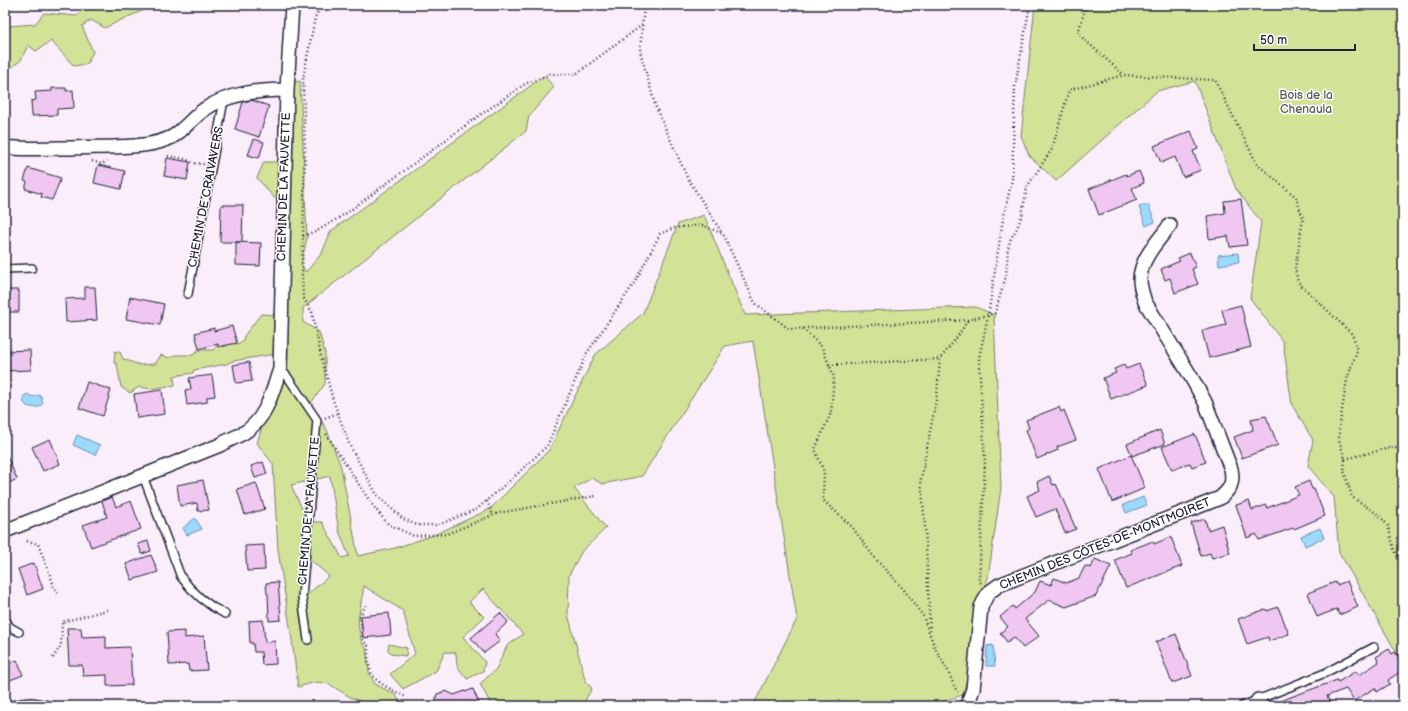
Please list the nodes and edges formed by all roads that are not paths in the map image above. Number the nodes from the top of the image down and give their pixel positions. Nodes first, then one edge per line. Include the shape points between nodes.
1 (292, 5) edge
2 (287, 90) junction
3 (224, 100) junction
4 (5, 147) edge
5 (1170, 225) dead end
6 (32, 268) dead end
7 (5, 269) edge
8 (188, 294) dead end
9 (280, 370) junction
10 (143, 476) junction
11 (5, 531) edge
12 (225, 614) dead end
13 (5, 618) edge
14 (18, 632) dead end
15 (308, 640) dead end
16 (1374, 646) dead end
17 (1259, 703) edge
18 (966, 705) edge
19 (8, 706) edge
20 (52, 706) edge
21 (1242, 706) edge

1 - 2 street, CHEMIN DE LA FAUVETTE
2 - 3 street, CHEMIN DE CRAIVAVERS via 238,94
2 - 9 street, CHEMIN DE LA FAUVETTE
3 - 4 street, CHEMIN DE CRAIVAVERS via 206,109 173,136 158,142 81,148
3 - 8 lane, CHEMIN DE CRAIVAVERS
5 - 18 street, CHEMIN DES CÔTES-DE-MONTMOIRET via 1148,255 1141,273 1142,293 1205,402 1231,469 1231,485 1220,498 999,585 988,593 981,607 974,689
6 - 7 lane
9 - 10 street, CHEMIN DE LA FAUVETTE via 265,411 246,431 220,445
9 - 15 lane, CHEMIN DE LA FAUVETTE via 287,376 317,420 302,597
10 - 11 street, CHEMIN DE LA FAUVETTE
10 - 12 lane via 182,577 191,590
13 - 14 lane via 10,627
16 - 17 lane via 1325,673
17 - 21 lane
19 - 20 lane via 32,702

